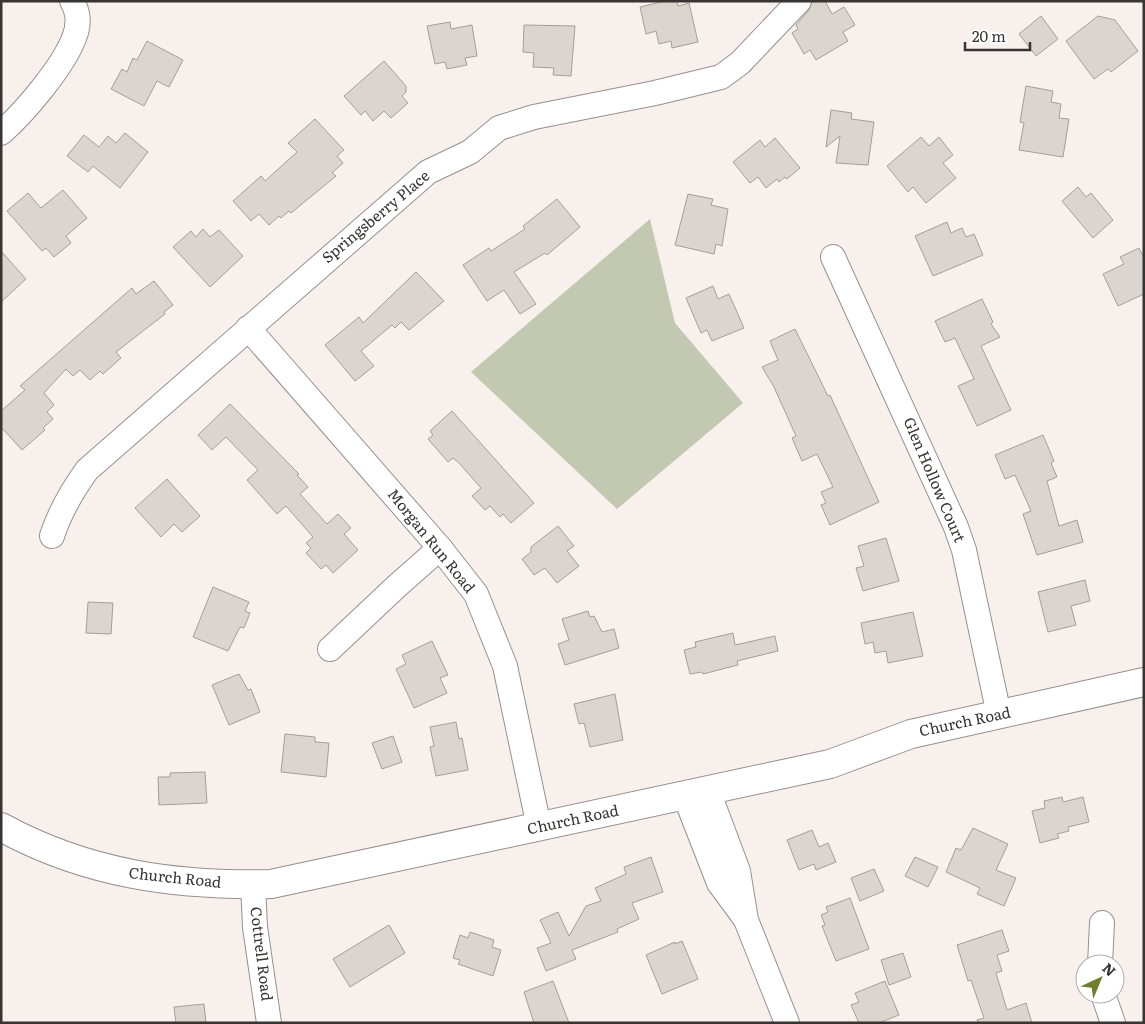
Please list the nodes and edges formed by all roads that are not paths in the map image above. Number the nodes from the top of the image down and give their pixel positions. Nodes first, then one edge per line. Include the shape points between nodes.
1 (799, 1) edge
2 (75, 11) edge
3 (1, 133) edge
4 (832, 258) dead end
5 (248, 328) junction
6 (52, 536) dead end
7 (440, 548) junction
8 (330, 649) dead end
9 (1144, 682) edge
10 (999, 715) junction
11 (696, 793) junction
12 (1, 827) edge
13 (539, 827) junction
14 (253, 884) junction
15 (1102, 923) dead end
16 (1100, 954) edge
17 (1106, 1004) edge
18 (269, 1023) edge
19 (787, 1023) edge
20 (1113, 1023) edge

1 - 5 street, Springsberry Place via 740,63 721,78 534,117 499,128 470,152 413,183
2 - 3 street via 74,39 59,65
4 - 10 street, Glen Hollow Court via 956,527 964,550
5 - 6 street, Springsberry Place via 87,470 71,492
5 - 7 street, Morgan Run Road
7 - 8 street
7 - 13 street, Morgan Run Road via 476,594 505,666
9 - 10 main road, Church Road
10 - 11 main road, Church Road via 911,734 830,764
11 - 13 main road, Church Road
11 - 19 street via 719,884 746,920
12 - 14 main road, Church Road via 91,866 211,884
13 - 14 main road, Church Road via 272,884
14 - 18 street, Cottrell Road via 255,927
15 - 16 street
17 - 20 street

